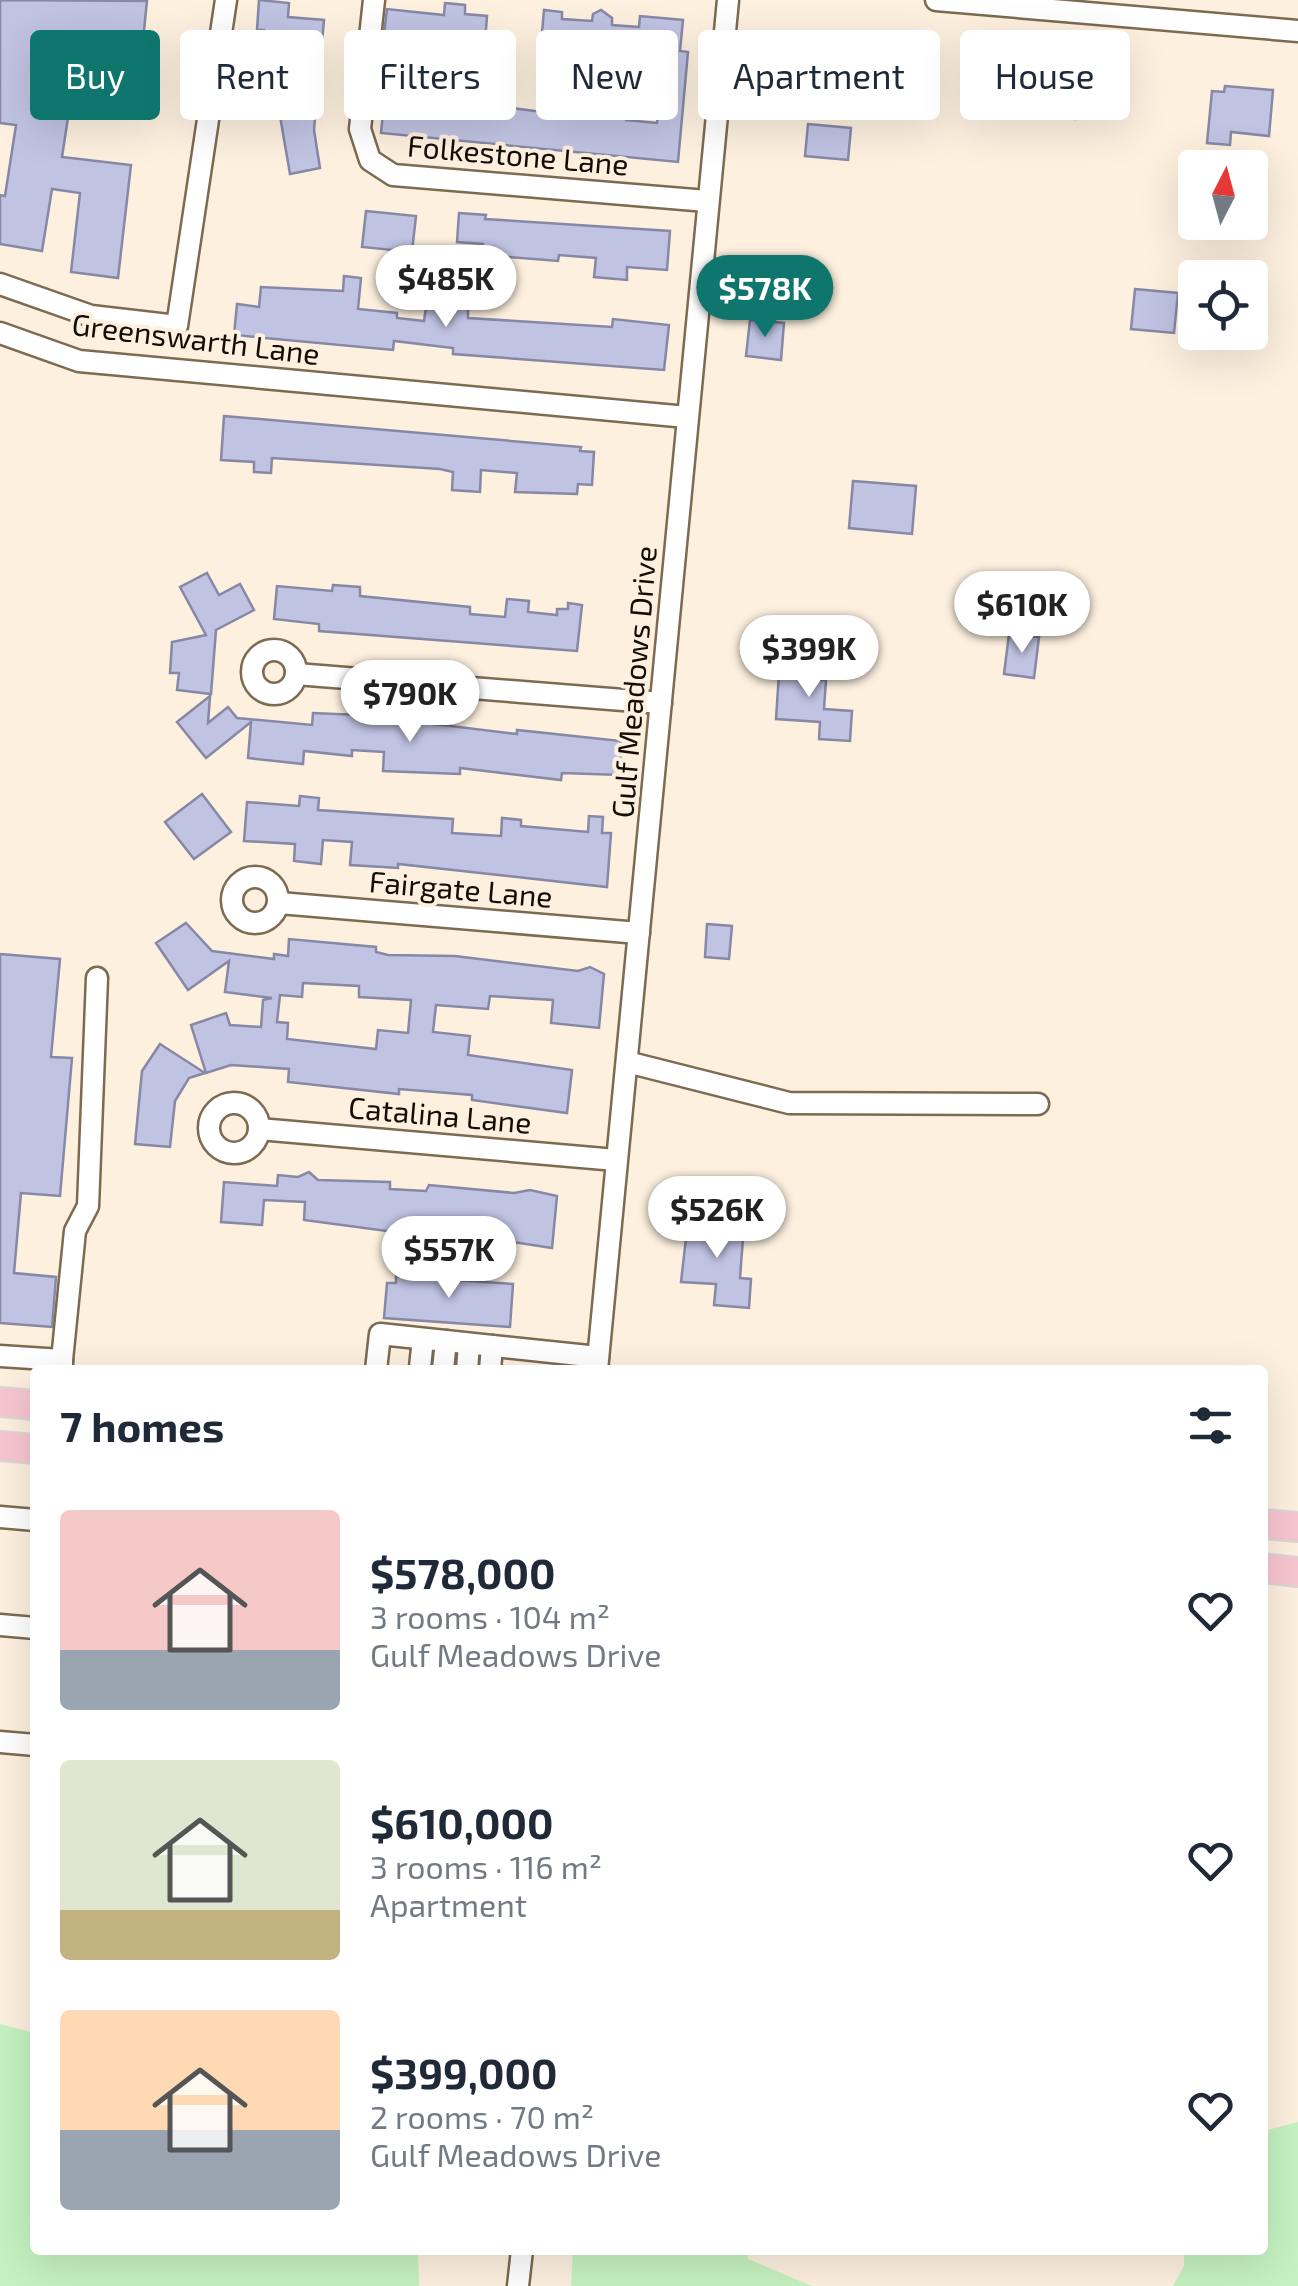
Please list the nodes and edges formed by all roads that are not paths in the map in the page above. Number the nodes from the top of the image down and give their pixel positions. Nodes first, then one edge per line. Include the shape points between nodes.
1 (226, 0) edge
2 (374, 0) edge
3 (728, 0) edge
4 (936, 0) edge
5 (1298, 31) edge
6 (708, 201) junction
7 (0, 284) edge
8 (0, 333) edge
9 (687, 418) junction
10 (296, 674) dead end
11 (661, 703) junction
12 (279, 903) dead end
13 (639, 932) junction
14 (97, 978) dead end
15 (626, 1062) junction
16 (1038, 1104) dead end
17 (259, 1128) dead end
18 (616, 1160) junction
19 (422, 1338) junction
20 (446, 1341) junction
21 (469, 1344) junction
22 (492, 1346) junction
23 (0, 1356) edge
24 (538, 1360) edge
25 (598, 1364) edge
26 (62, 1365) edge
27 (377, 1365) edge
28 (420, 1365) edge
29 (444, 1365) edge
30 (467, 1365) edge
31 (490, 1365) edge
32 (0, 1402) edge
33 (30, 1405) edge
34 (0, 1446) edge
35 (30, 1449) edge
36 (0, 1517) edge
37 (30, 1520) edge
38 (1268, 1524) edge
39 (1298, 1527) edge
40 (1268, 1569) edge
41 (1298, 1572) edge
42 (0, 1625) edge
43 (30, 1628) edge
44 (0, 1742) edge
45 (30, 1745) edge
46 (521, 2255) edge
47 (518, 2286) edge

1 - 7 street via 177,326 91,316
2 - 6 street, Folkestone Lane via 360,129 370,160 393,175
3 - 6 street, Gulf Meadows Drive
4 - 5 street
6 - 9 street, Gulf Meadows Drive
8 - 9 street, Greenswarth Lane via 79,361
9 - 11 street, Gulf Meadows Drive
10 - 11 street
11 - 13 street, Gulf Meadows Drive
12 - 13 street, Fairgate Lane
13 - 15 street, Gulf Meadows Drive
14 - 26 street via 88,1206 75,1231
15 - 16 street via 789,1103
15 - 18 street, Gulf Meadows Drive
17 - 18 street, Catalina Lane
18 - 25 street, Gulf Meadows Drive
19 - 20 street
19 - 27 street via 380,1334
19 - 28 street
20 - 21 street
20 - 29 street
21 - 22 street
21 - 30 street
22 - 24 street
22 - 31 street
23 - 26 street
24 - 25 street
32 - 33 main road
34 - 35 main road
36 - 37 street
38 - 39 main road
40 - 41 main road
42 - 43 street
44 - 45 street
46 - 47 street

